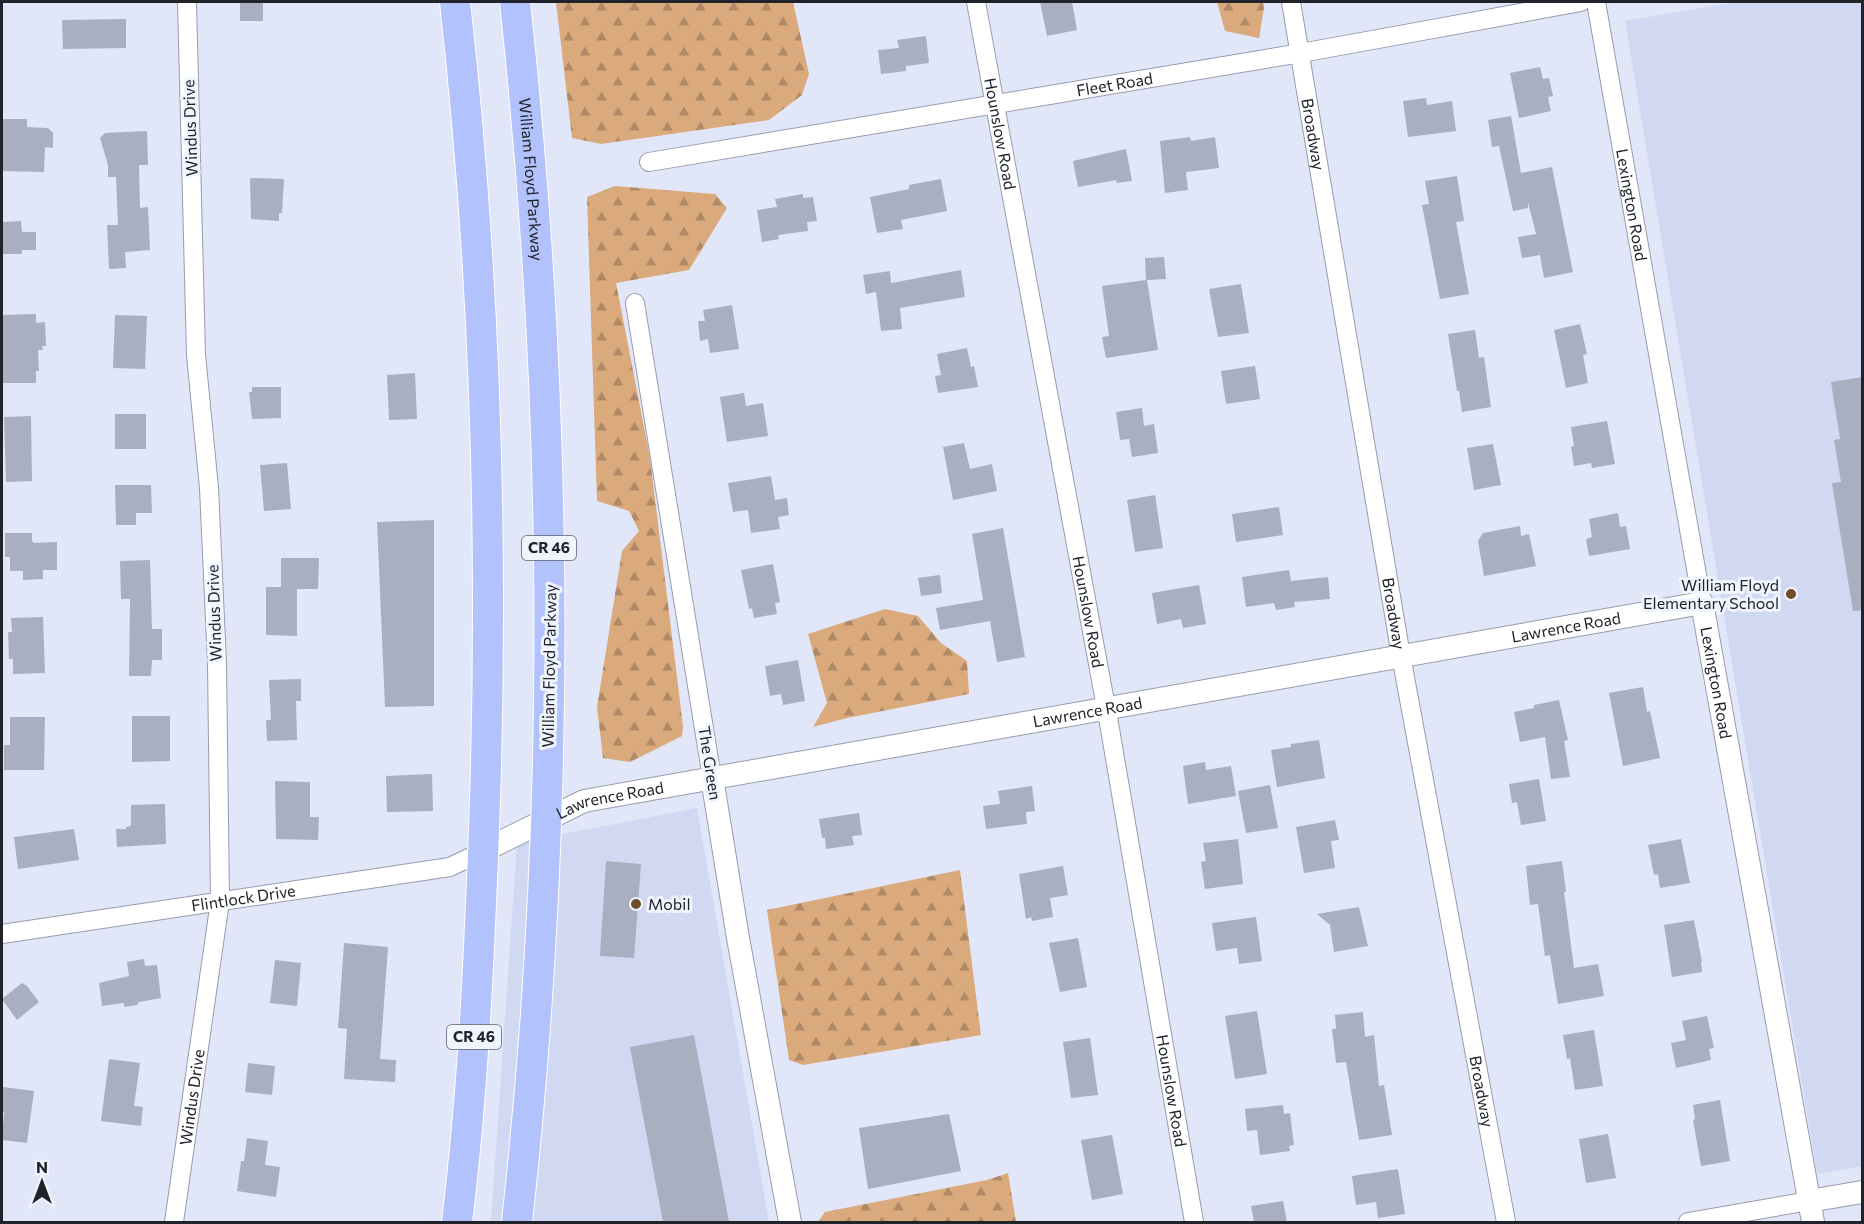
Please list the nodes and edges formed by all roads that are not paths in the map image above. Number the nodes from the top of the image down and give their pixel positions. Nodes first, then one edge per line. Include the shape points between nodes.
1 (187, 2) edge
2 (455, 2) edge
3 (515, 2) edge
4 (976, 2) edge
5 (1292, 2) edge
6 (1581, 2) edge
7 (1596, 2) edge
8 (1301, 53) junction
9 (994, 104) junction
10 (649, 162) dead end
11 (635, 303) dead end
12 (1702, 603) junction
13 (1401, 656) junction
14 (1106, 707) junction
15 (712, 778) junction
16 (546, 819) junction
17 (483, 851) junction
18 (220, 901) junction
19 (2, 934) edge
20 (1863, 1192) edge
21 (1811, 1212) edge
22 (174, 1222) edge
23 (457, 1222) edge
24 (517, 1222) edge
25 (790, 1222) edge
26 (1194, 1222) edge
27 (1506, 1222) edge
28 (1688, 1222) edge

1 - 18 street, Windus Drive via 196,355 209,488 217,663
2 - 17 highway, CR 46 via 470,155 486,422 489,607
3 - 16 highway, William Floyd Parkway / CR 46 via 539,266 546,421 550,578
4 - 9 street, Hounslow Road
5 - 8 street, Broadway
6 - 8 street, Fleet Road
7 - 12 street, Lexington Road
8 - 9 street, Fleet Road
8 - 13 street, Broadway
9 - 10 street, Fleet Road
9 - 14 street, Hounslow Road
11 - 15 street, The Green
12 - 13 street, Lawrence Road
12 - 21 street, Lexington Road
13 - 14 street, Lawrence Road
13 - 27 street, Broadway
14 - 15 street, Lawrence Road
14 - 26 street, Hounslow Road
15 - 16 street, Lawrence Road via 584,801
15 - 25 street, The Green
16 - 17 street, Lawrence Road
16 - 24 highway, William Floyd Parkway / CR 46
17 - 18 street, Flintlock Drive via 450,867
17 - 23 highway, CR 46 via 475,1030
18 - 19 street, Flintlock Drive
18 - 22 street, Windus Drive
20 - 21 street
21 - 28 street

